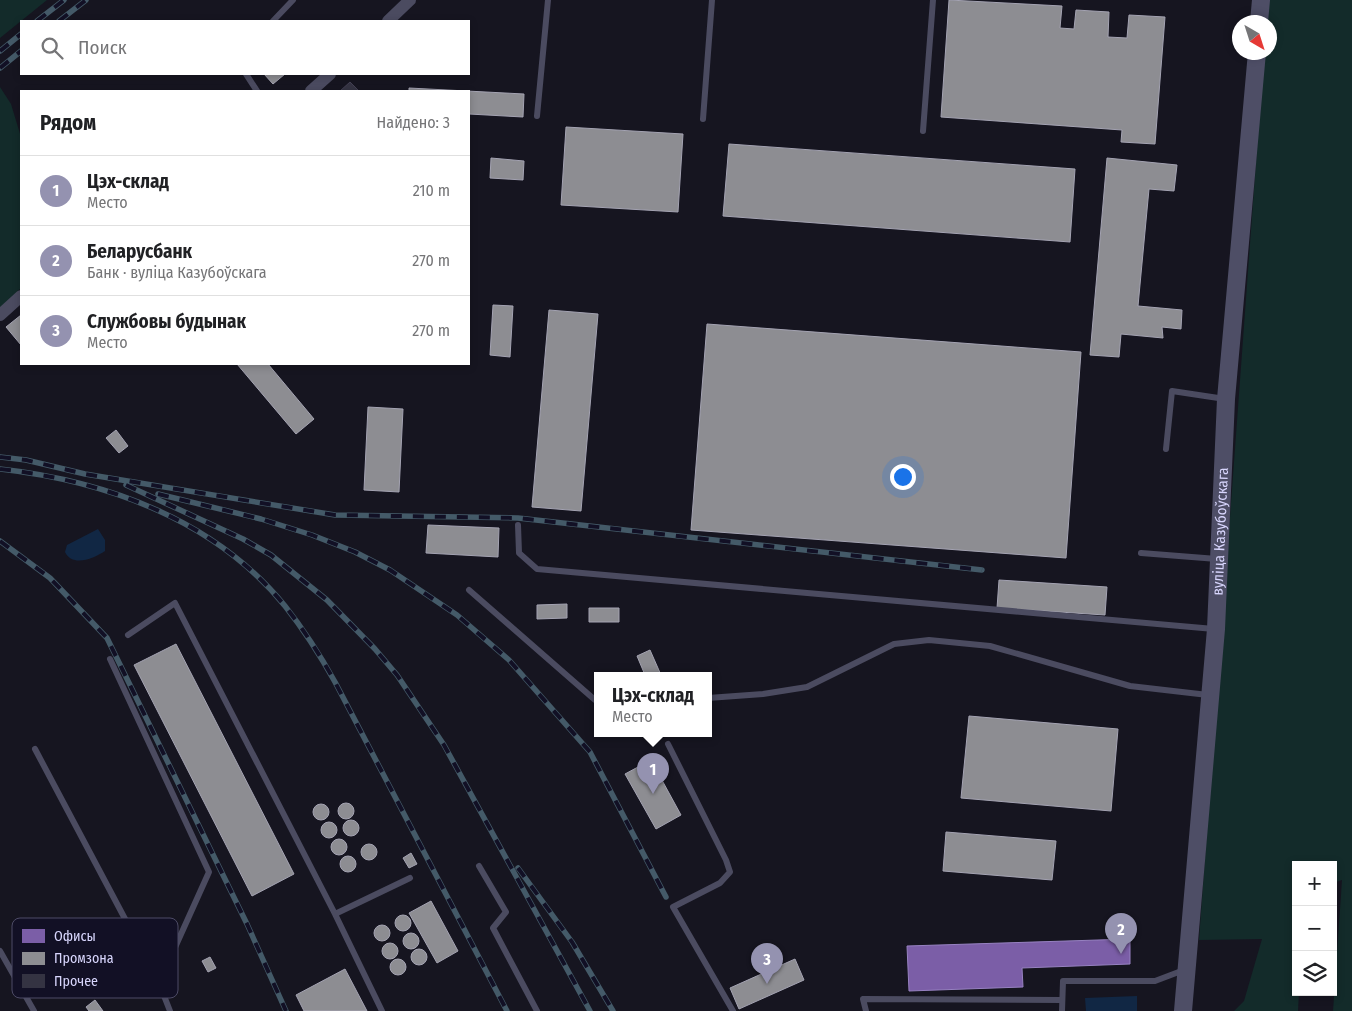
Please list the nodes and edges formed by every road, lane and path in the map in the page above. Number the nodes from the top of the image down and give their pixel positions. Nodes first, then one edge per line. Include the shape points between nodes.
1 (293, 0) edge
2 (410, 0) edge
3 (548, 0) edge
4 (712, 0) edge
5 (933, 0) edge
6 (1261, 0) edge
7 (1260, 15) edge
8 (274, 20) edge
9 (389, 20) edge
10 (1256, 60) edge
11 (247, 75) edge
12 (329, 75) edge
13 (256, 90) edge
14 (312, 90) edge
15 (537, 116) dead end
16 (703, 119) dead end
17 (923, 131) dead end
18 (20, 297) edge
19 (0, 316) edge
20 (1226, 399) junction
21 (1166, 449) dead end
22 (518, 525) dead end
23 (1141, 553) dead end
24 (1218, 559) junction
25 (469, 590) dead end
26 (1216, 629) junction
27 (128, 635) dead end
28 (110, 659) dead end
29 (1208, 695) junction
30 (712, 698) edge
31 (594, 699) edge
32 (668, 744) dead end
33 (34, 749) dead end
34 (479, 866) dead end
35 (410, 878) dead end
36 (335, 914) junction
37 (124, 918) edge
38 (178, 939) edge
39 (0, 951) edge
40 (1185, 970) junction
41 (12, 972) edge
42 (27, 998) edge
43 (164, 998) edge
44 (1062, 1000) junction
45 (34, 1011) edge
46 (170, 1011) edge
47 (382, 1011) edge
48 (537, 1011) edge
49 (733, 1011) edge
50 (866, 1011) edge
51 (1062, 1011) edge
52 (1183, 1011) edge

1 - 8 lane
2 - 9 street
3 - 15 lane
4 - 16 lane
5 - 17 lane
6 - 7 street
10 - 20 street, вуліца Казубоўскага
11 - 13 lane
12 - 14 street
18 - 19 street
20 - 21 lane via 1172,391
20 - 24 street, вуліца Казубоўскага
22 - 26 lane via 519,553 537,569
23 - 24 lane
24 - 26 street, вуліца Казубоўскага
25 - 31 lane
26 - 29 street, вуліца Казубоўскага
27 - 36 lane via 175,603
28 - 38 lane via 209,872
29 - 30 lane via 1130,686 990,646 929,640 894,644 808,687
29 - 40 street, вуліца Казубоўскага
32 - 49 lane via 730,872 720,883 673,907
33 - 37 lane
34 - 48 lane via 506,912 493,928
35 - 36 lane
36 - 47 lane
39 - 41 lane
40 - 44 lane via 1155,981 1063,980
40 - 52 street, вуліца Казубоўскага
42 - 45 lane
43 - 46 lane
44 - 50 lane via 862,999
44 - 51 lane

